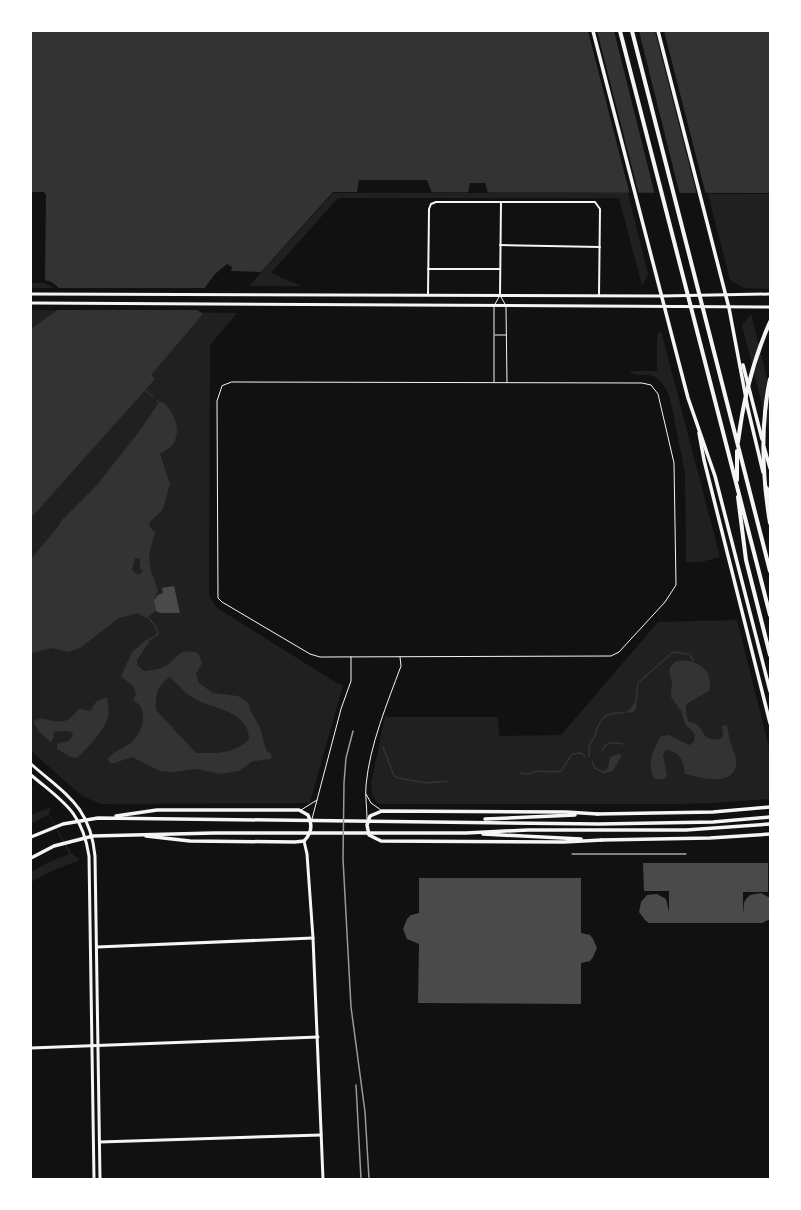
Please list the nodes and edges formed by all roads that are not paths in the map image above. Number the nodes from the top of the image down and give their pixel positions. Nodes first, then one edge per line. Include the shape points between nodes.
1 (593, 31) edge
2 (620, 31) edge
3 (632, 31) edge
4 (658, 31) edge
5 (501, 202) junction
6 (500, 245) junction
7 (600, 246) junction
8 (428, 269) junction
9 (500, 269) junction
10 (31, 294) edge
11 (770, 294) edge
12 (428, 295) junction
13 (726, 295) junction
14 (500, 296) junction
15 (599, 296) junction
16 (662, 296) junction
17 (31, 303) edge
18 (494, 306) junction
19 (506, 306) junction
20 (665, 306) junction
21 (770, 307) edge
22 (729, 308) junction
23 (770, 322) edge
24 (494, 335) junction
25 (506, 335) junction
26 (738, 347) junction
27 (770, 380) edge
28 (494, 383) junction
29 (507, 383) junction
30 (696, 421) junction
31 (770, 468) edge
32 (770, 500) edge
33 (770, 522) edge
34 (770, 571) edge
35 (770, 615) edge
36 (770, 655) edge
37 (351, 657) junction
38 (400, 657) junction
39 (770, 691) edge
40 (770, 723) edge
41 (31, 764) edge
42 (31, 775) edge
43 (366, 792) junction
44 (317, 799) junction
45 (770, 807) edge
46 (299, 810) junction
47 (382, 811) junction
48 (598, 814) junction
49 (111, 817) junction
50 (770, 817) edge
51 (86, 819) junction
52 (79, 820) junction
53 (368, 821) junction
54 (466, 821) junction
55 (770, 824) edge
56 (311, 827) junction
57 (466, 833) junction
58 (770, 834) edge
59 (132, 835) junction
60 (86, 836) junction
61 (93, 836) junction
62 (31, 837) edge
63 (602, 840) junction
64 (304, 841) junction
65 (31, 858) edge
66 (313, 938) junction
67 (97, 947) junction
68 (318, 1037) junction
69 (92, 1046) junction
70 (98, 1046) junction
71 (31, 1048) edge
72 (321, 1135) junction
73 (100, 1142) junction
74 (94, 1179) edge
75 (100, 1179) edge
76 (323, 1179) edge

1 - 16 main road
2 - 35 highway
3 - 34 highway
4 - 13 main road
5 - 6 street
5 - 7 street via 595,202 600,209
5 - 8 street via 431,204 428,209
6 - 7 street
6 - 9 street
7 - 15 street
8 - 9 street
8 - 12 street
9 - 14 street
10 - 12 street
11 - 13 street
12 - 14 street
13 - 16 street
13 - 22 main road
14 - 15 street
14 - 18 lane
14 - 19 lane
15 - 16 street
16 - 20 main road
17 - 18 street
18 - 19 street
18 - 24 lane
19 - 20 street
19 - 25 lane
20 - 22 street
20 - 30 main road
21 - 22 street
22 - 26 main road
23 - 36 highway via 747,390 740,425 737,476 738,506 746,560
24 - 25 lane
24 - 28 lane
25 - 29 lane
26 - 31 main road
26 - 32 main road via 748,409
27 - 33 highway via 763,443 764,480
28 - 29 lane
28 - 37 lane via 232,382 219,390 218,598 310,654 320,657
29 - 38 lane via 642,383 655,389 675,472 674,589 626,645 611,656
30 - 39 main road via 716,476
30 - 40 main road
37 - 38 lane
37 - 44 lane via 351,681
38 - 43 lane via 401,666 374,743
41 - 51 street via 77,804
42 - 52 street via 67,806
43 - 47 lane via 371,802
43 - 53 lane
44 - 46 lane
44 - 56 lane
45 - 48 main road via 713,812
46 - 49 main road via 157,810
46 - 56 main road via 308,815
47 - 48 main road
47 - 53 main road via 372,814
48 - 54 main road
49 - 51 main road
49 - 54 main road
50 - 54 main road via 686,823
51 - 52 main road
51 - 61 street
52 - 60 street
52 - 62 main road via 50,828
53 - 63 main road via 369,835 381,841
55 - 57 main road via 686,830 528,830
56 - 64 main road via 310,834
57 - 59 main road
57 - 63 main road
58 - 63 main road
59 - 61 main road
59 - 64 main road via 190,841
60 - 61 main road
60 - 65 main road via 54,846
60 - 69 street via 89,856
61 - 67 street via 96,856
64 - 66 street
66 - 67 street
66 - 68 street
67 - 70 street
68 - 70 street
68 - 72 street
69 - 70 street
69 - 71 street
69 - 74 street
70 - 73 street
72 - 73 street
72 - 76 street
73 - 75 street

